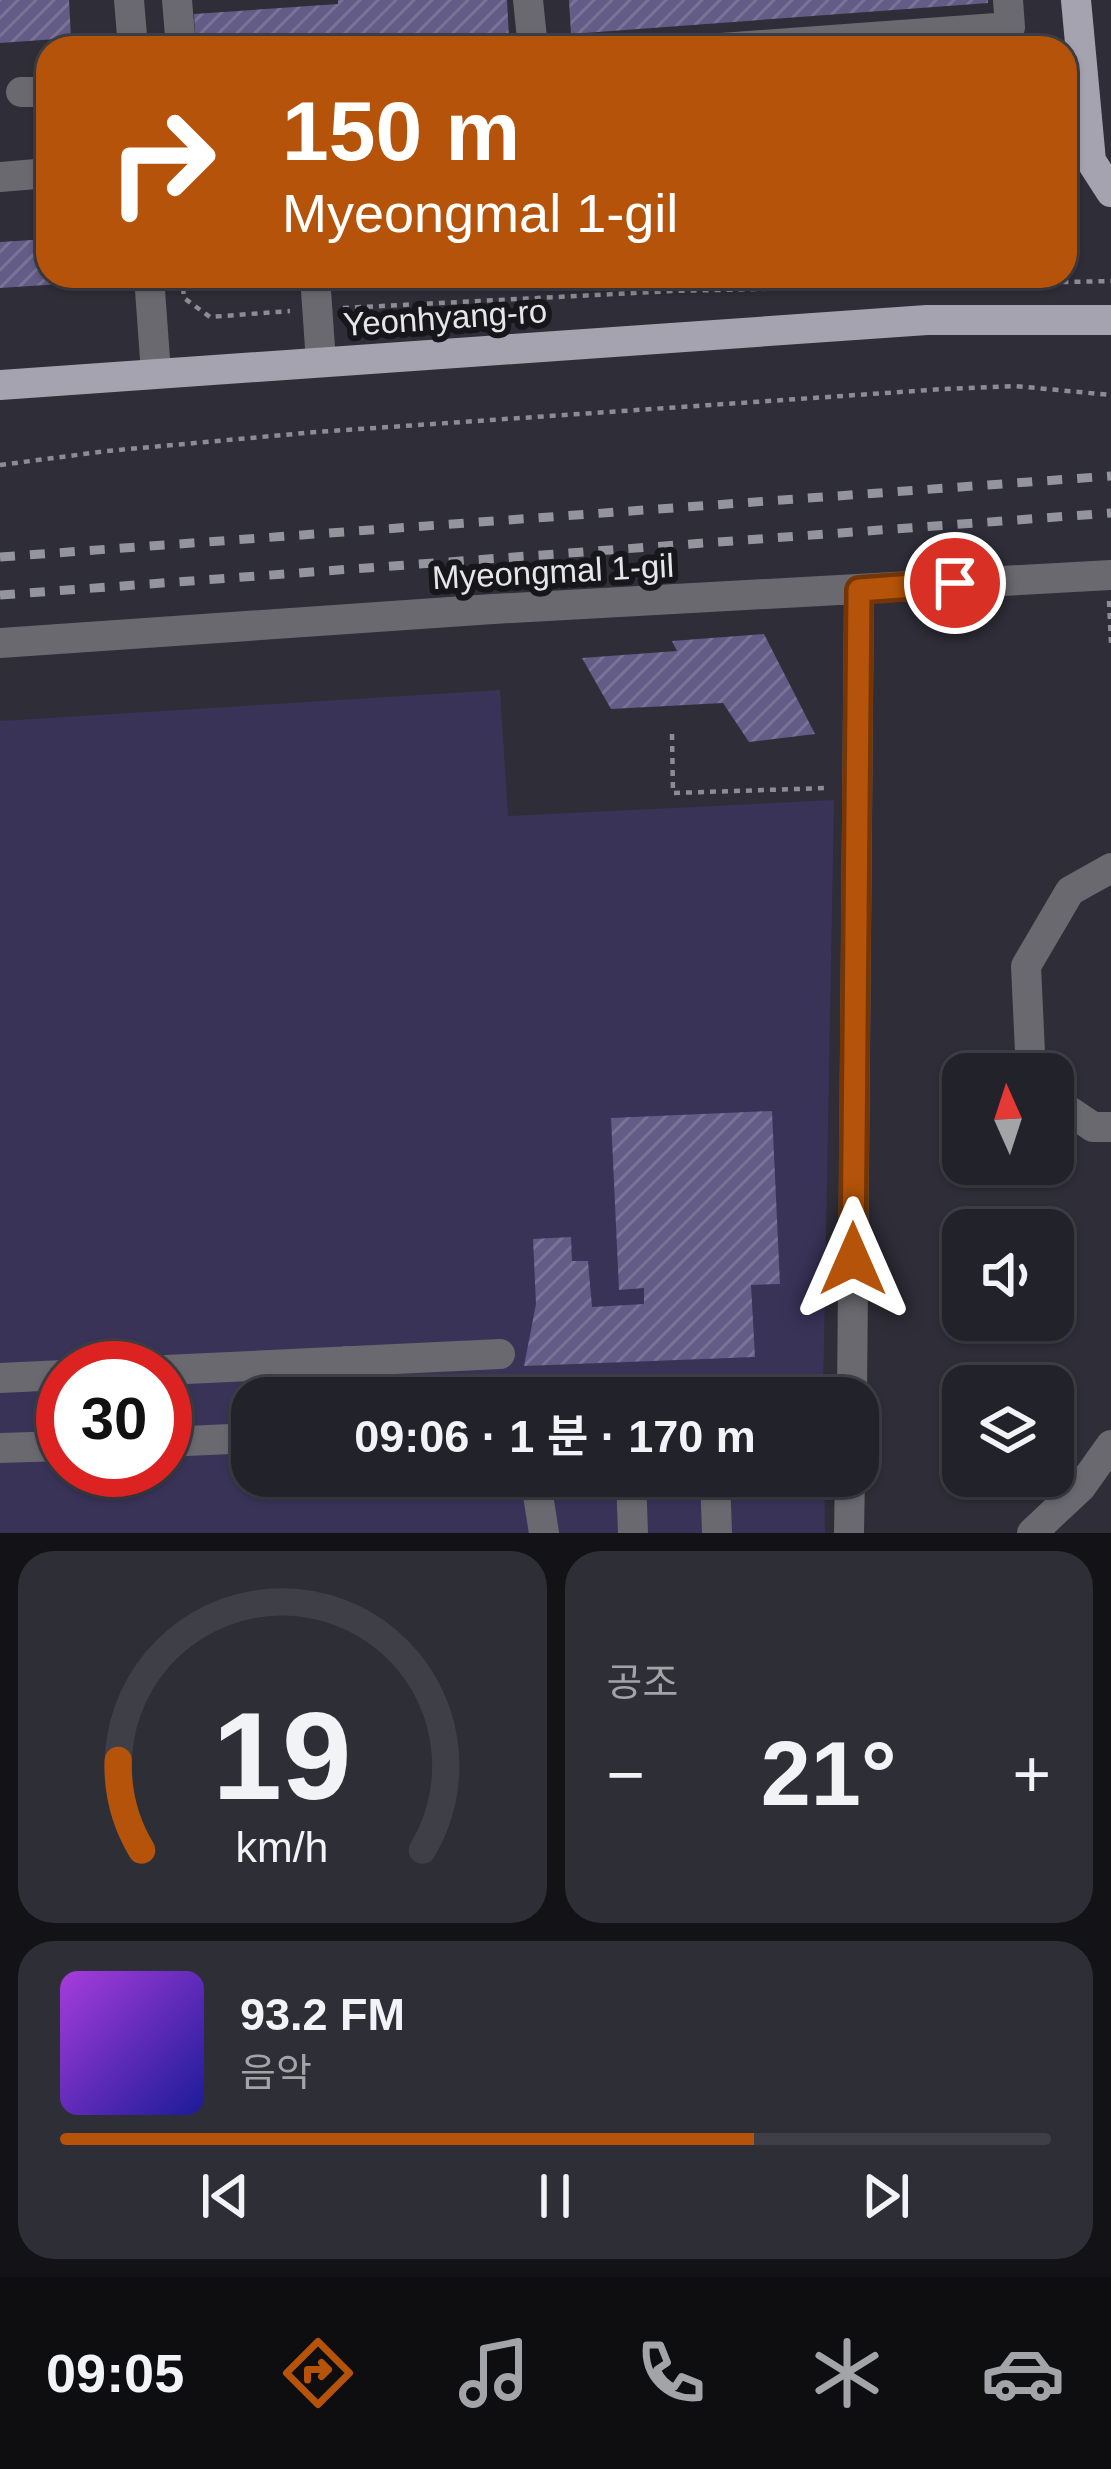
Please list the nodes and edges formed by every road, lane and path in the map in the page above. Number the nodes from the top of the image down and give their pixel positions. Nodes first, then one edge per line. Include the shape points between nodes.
1 (129, 0) edge
2 (177, 0) edge
3 (528, 0) edge
4 (1008, 0) edge
5 (1076, 0) edge
6 (132, 36) edge
7 (180, 36) edge
8 (532, 36) edge
9 (886, 36) edge
10 (36, 174) edge
11 (0, 177) edge
12 (1111, 192) edge
13 (1111, 281) edge
14 (1077, 282) edge
15 (150, 288) edge
16 (183, 288) edge
17 (316, 288) edge
18 (804, 288) edge
19 (317, 309) junction
20 (1111, 320) edge
21 (321, 362) junction
22 (156, 373) junction
23 (0, 385) edge
24 (1111, 395) edge
25 (0, 465) edge
26 (1110, 575) edge
27 (859, 590) junction
28 (0, 643) edge
29 (1111, 644) edge
30 (672, 734) dead end
31 (856, 787) junction
32 (1111, 868) edge
33 (1030, 1053) edge
34 (1074, 1113) edge
35 (1111, 1127) edge
36 (500, 1354) dead end
37 (346, 1361) junction
38 (192, 1369) edge
39 (36, 1376) edge
40 (347, 1377) edge
41 (851, 1377) edge
42 (0, 1378) edge
43 (231, 1439) edge
44 (192, 1441) edge
45 (1111, 1445) edge
46 (36, 1447) edge
47 (0, 1448) edge
48 (538, 1497) edge
49 (632, 1497) edge
50 (716, 1497) edge
51 (850, 1497) edge
52 (544, 1533) edge
53 (633, 1533) edge
54 (717, 1533) edge
55 (849, 1533) edge
56 (1032, 1533) edge

1 - 6 street
2 - 7 street
3 - 8 street
4 - 9 street via 1010,27
5 - 12 main road via 1091,160
10 - 11 street
13 - 14 path
15 - 22 street
16 - 19 path via 184,298 210,317
17 - 19 street
18 - 19 path
19 - 21 street
20 - 21 main road, Yeonhyang-ro via 927,320
21 - 22 main road, Yeonhyang-ro
22 - 23 main road, Yeonhyang-ro
24 - 25 path via 944,389 316,432
26 - 27 street, Myeongmal 1-gil
26 - 29 path
27 - 28 street, Myeongmal 1-gil
27 - 31 street
30 - 31 path via 674,793
31 - 41 street
32 - 33 street via 1070,891 1026,966
34 - 35 street
36 - 37 street
37 - 38 street
37 - 40 street
39 - 42 street
43 - 44 street
45 - 56 street
46 - 47 street
48 - 52 street
49 - 53 street
50 - 54 street
51 - 55 street

